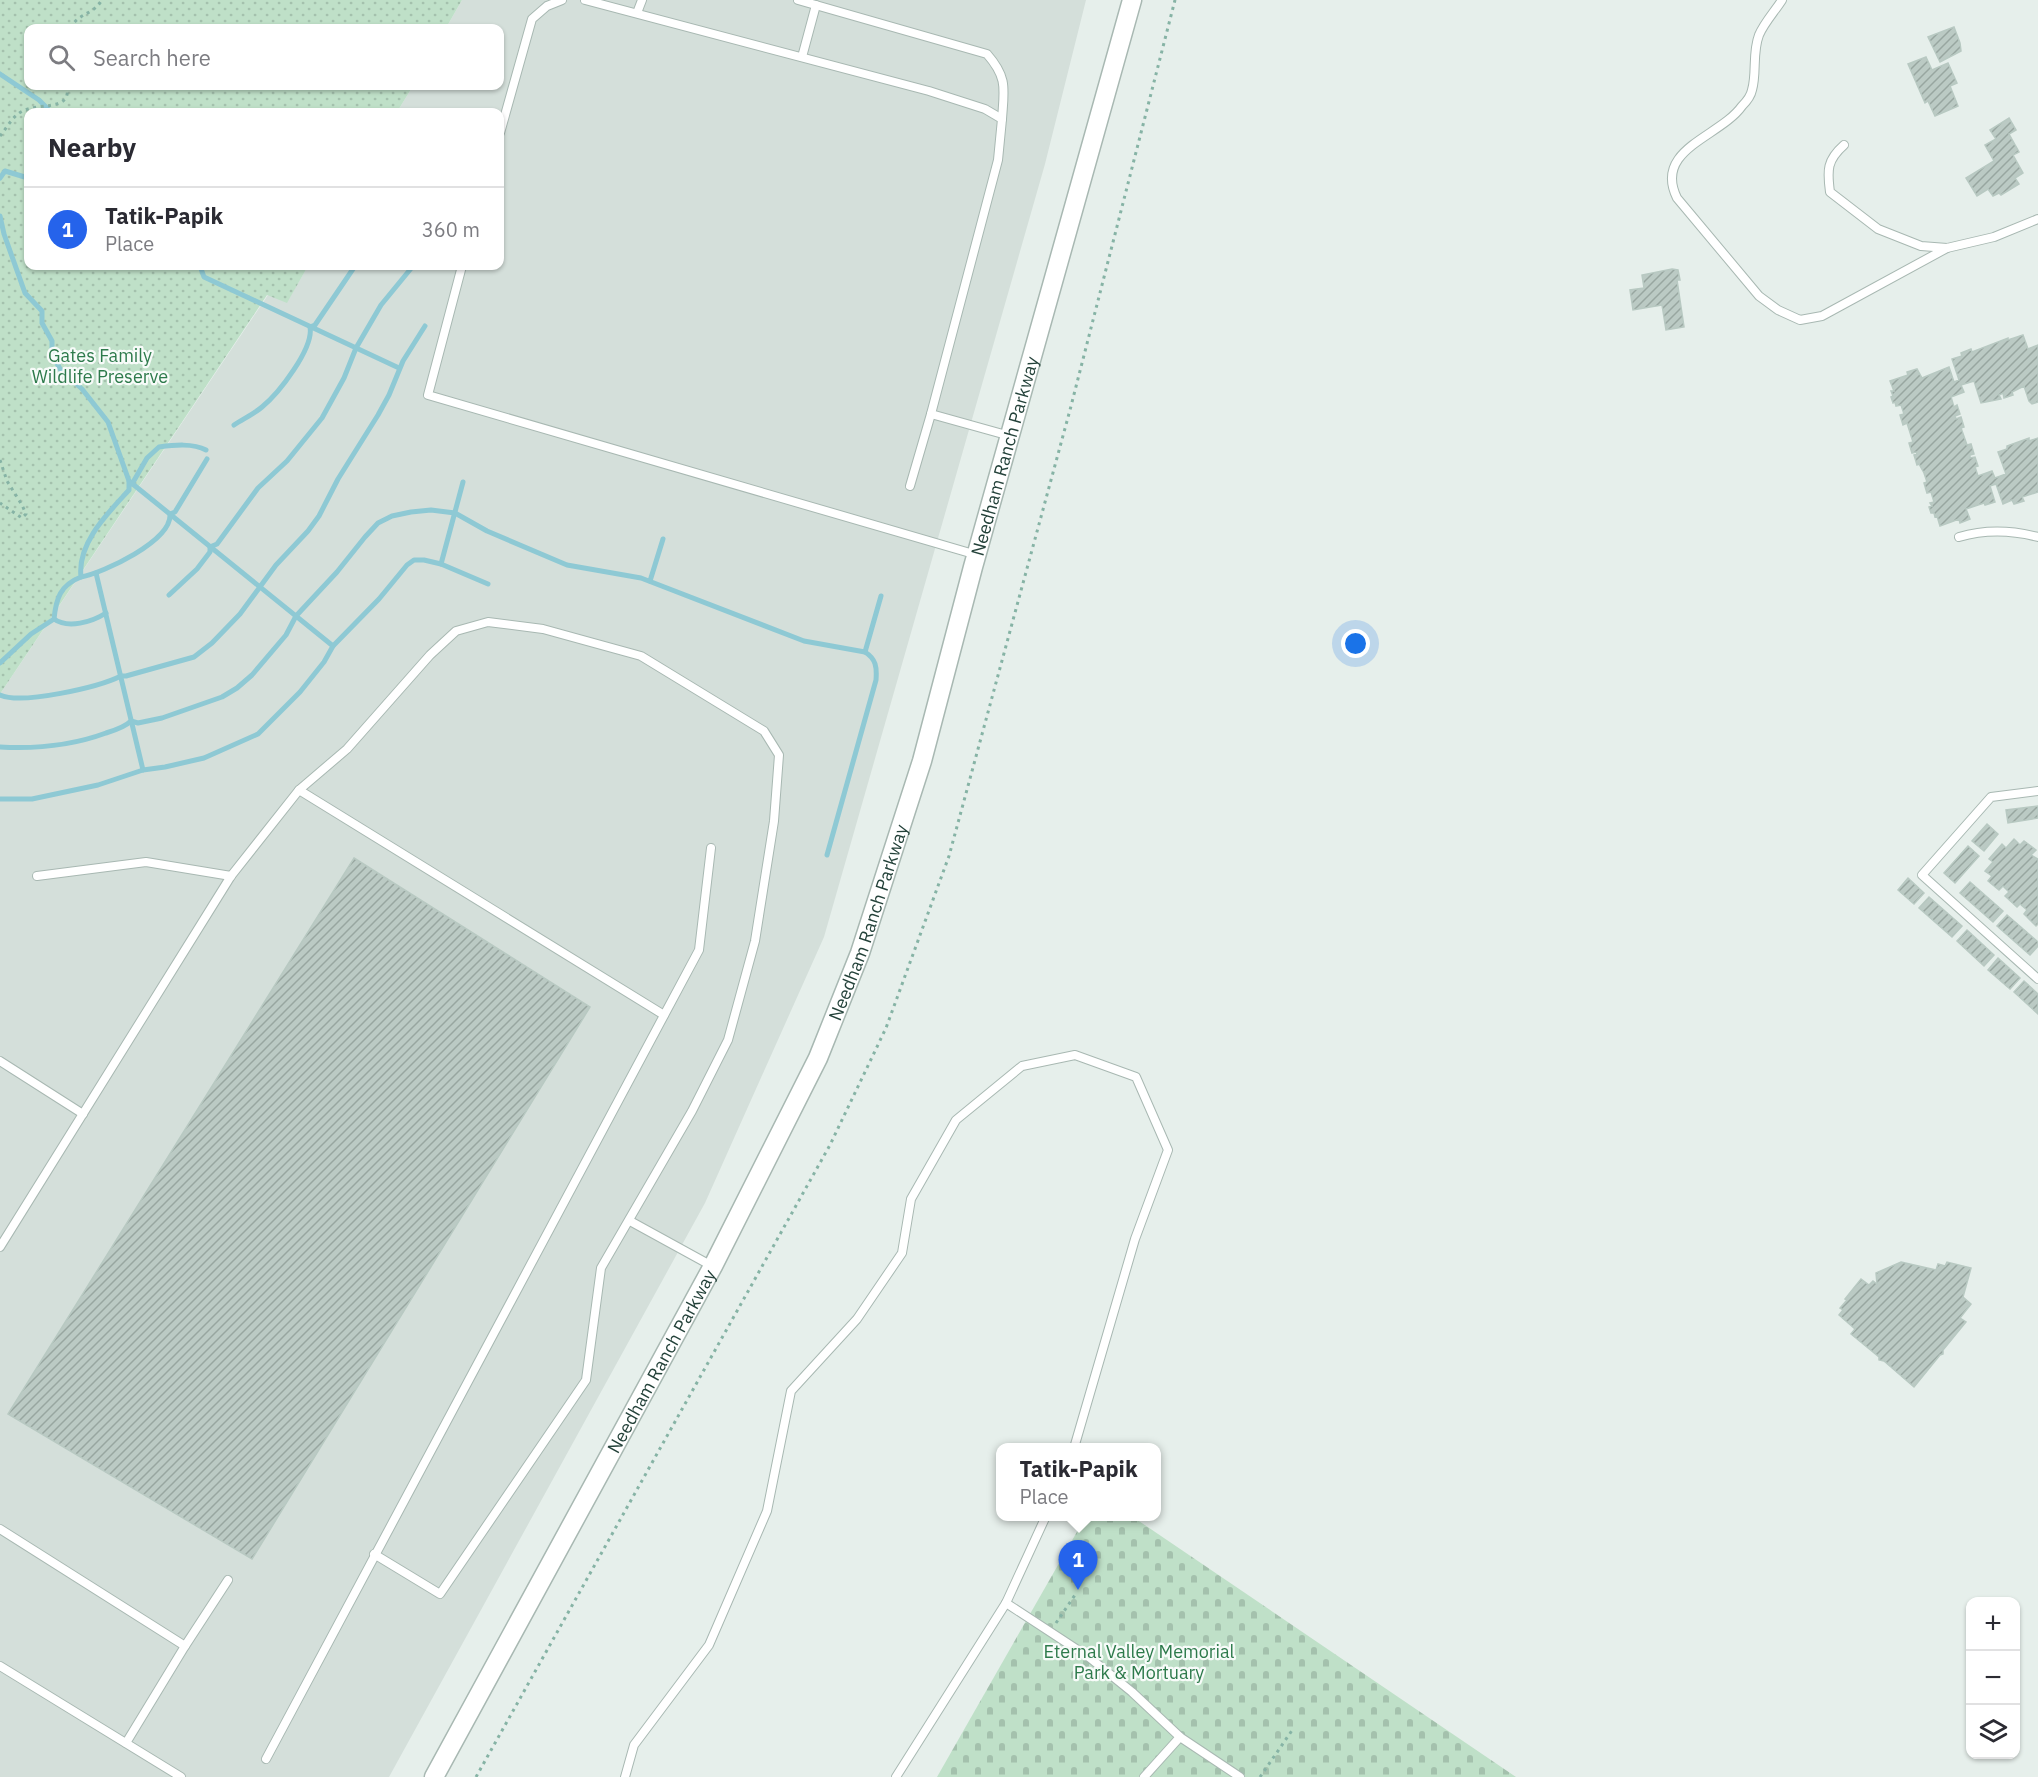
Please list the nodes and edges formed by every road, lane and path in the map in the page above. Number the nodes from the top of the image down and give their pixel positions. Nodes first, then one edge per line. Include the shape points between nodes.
1 (102, 0) edge
2 (562, 0) edge
3 (585, 0) edge
4 (642, 0) edge
5 (798, 0) edge
6 (1132, 0) edge
7 (1782, 0) edge
8 (816, 5) junction
9 (637, 13) junction
10 (73, 24) edge
11 (802, 57) junction
12 (69, 90) edge
13 (29, 108) edge
14 (24, 110) edge
15 (504, 119) edge
16 (1002, 119) junction
17 (0, 135) edge
18 (1844, 145) dead end
19 (2038, 219) edge
20 (1947, 248) junction
21 (461, 270) edge
22 (931, 414) junction
23 (1011, 437) junction
24 (0, 459) edge
25 (910, 486) dead end
26 (0, 503) edge
27 (1959, 537) dead end
28 (2038, 537) edge
29 (977, 555) junction
30 (298, 790) junction
31 (2038, 790) edge
32 (711, 848) dead end
33 (37, 876) dead end
34 (231, 876) junction
35 (2038, 979) edge
36 (664, 1015) junction
37 (0, 1061) edge
38 (84, 1114) junction
39 (630, 1221) junction
40 (0, 1247) edge
41 (713, 1266) junction
42 (1075, 1443) edge
43 (1044, 1521) edge
44 (0, 1529) edge
45 (374, 1554) junction
46 (228, 1580) dead end
47 (1075, 1595) dead end
48 (1006, 1603) junction
49 (1050, 1632) junction
50 (185, 1646) junction
51 (0, 1666) edge
52 (1293, 1729) dead end
53 (1180, 1737) junction
54 (126, 1743) junction
55 (266, 1759) dead end
56 (182, 1777) edge
57 (434, 1777) edge
58 (625, 1777) edge
59 (896, 1777) edge
60 (1144, 1777) edge
61 (1240, 1777) edge
62 (1260, 1777) edge

1 - 10 path via 97,8
2 - 15 lane via 532,19
3 - 9 lane
4 - 9 lane
5 - 8 lane
6 - 23 street, Needham Ranch Parkway
7 - 20 lane via 1759,35 1752,91 1741,108 1679,156 1671,175 1677,198 1760,296 1800,320 1822,316
8 - 11 lane
8 - 16 lane via 987,54 999,68 1004,86
9 - 11 lane
11 - 16 lane via 929,91 985,109
12 - 13 path via 61,104
14 - 17 path
16 - 22 lane via 998,160
18 - 20 lane via 1834,154 1827,171 1830,192 1878,229 1921,246
19 - 20 lane via 1994,237
21 - 29 lane via 428,395
22 - 23 lane
22 - 25 lane
23 - 29 street, Needham Ranch Parkway
24 - 26 path via 7,481 26,514 22,518
27 - 28 lane via 2004,531
29 - 41 street, Needham Ranch Parkway via 922,761 860,953 818,1058
30 - 34 lane
30 - 36 lane
30 - 39 lane via 347,749 456,631 488,622 543,629 641,656 764,731 779,755 774,821 755,941 728,1040
31 - 35 lane via 1991,797 1922,875
32 - 36 lane via 699,950
33 - 34 lane via 146,862
34 - 38 lane
36 - 45 lane
37 - 38 lane
38 - 40 lane
39 - 41 lane
39 - 45 lane via 601,1268 586,1380 440,1594
41 - 57 street, Needham Ranch Parkway
42 - 58 lane via 1135,1239 1168,1150 1136,1077 1075,1056 1022,1066 956,1120 911,1199 902,1253 857,1318 791,1392 767,1511 709,1645 634,1745
43 - 48 lane
44 - 50 lane
45 - 55 lane
46 - 50 lane
47 - 49 path
48 - 49 lane
48 - 59 lane
49 - 53 lane via 1090,1658
50 - 54 lane
51 - 54 lane
52 - 62 path
53 - 60 lane
53 - 61 lane
54 - 56 lane

